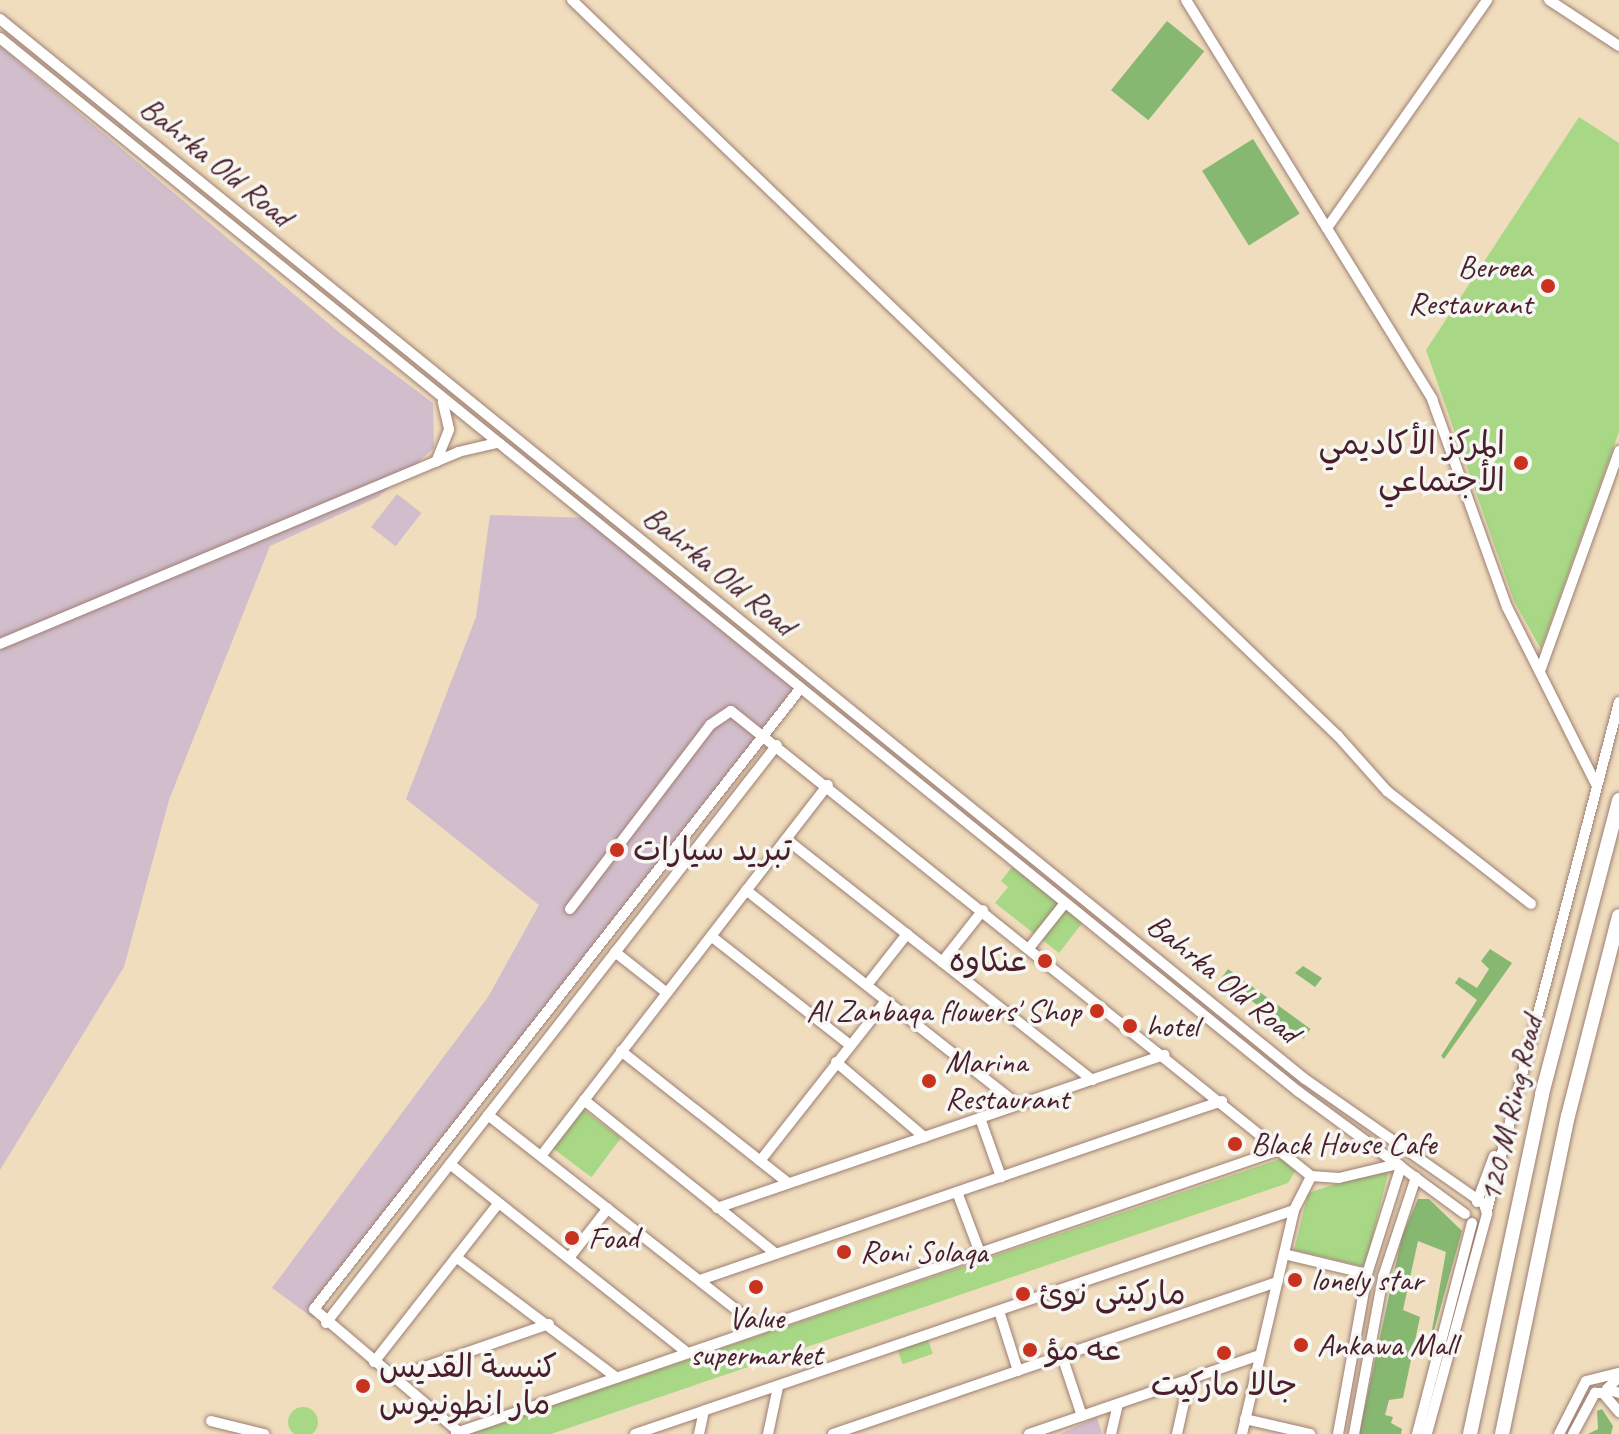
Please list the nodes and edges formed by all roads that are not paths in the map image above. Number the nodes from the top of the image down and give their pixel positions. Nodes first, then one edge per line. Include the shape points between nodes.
1 (572, 0) edge
2 (1487, 0) edge
3 (1549, 0) edge
4 (1189, 1) edge
5 (0, 19) edge
6 (0, 38) edge
7 (1619, 46) edge
8 (1327, 228) junction
9 (437, 394) junction
10 (496, 443) junction
11 (1619, 451) edge
12 (435, 463) junction
13 (0, 644) edge
14 (1540, 671) junction
15 (800, 689) junction
16 (1619, 702) edge
17 (765, 735) junction
18 (777, 745) junction
19 (828, 785) junction
20 (1597, 786) junction
21 (1619, 800) edge
22 (786, 839) junction
23 (746, 890) junction
24 (1065, 903) junction
25 (1531, 904) dead end
26 (570, 909) dead end
27 (983, 910) junction
28 (1619, 916) edge
29 (907, 934) junction
30 (711, 936) junction
31 (1619, 939) edge
32 (1030, 947) junction
33 (615, 952) junction
34 (942, 962) junction
35 (1606, 963) junction
36 (867, 985) junction
37 (667, 993) junction
38 (886, 1001) junction
39 (850, 1045) junction
40 (621, 1051) junction
41 (1165, 1055) junction
42 (836, 1062) junction
43 (1092, 1080) junction
44 (584, 1100) junction
45 (1222, 1101) junction
46 (1017, 1104) junction
47 (488, 1115) junction
48 (980, 1118) junction
49 (1502, 1136) junction
50 (924, 1137) junction
51 (1282, 1149) junction
52 (541, 1156) junction
53 (760, 1161) junction
54 (450, 1164) junction
55 (1400, 1165) junction
56 (1311, 1176) junction
57 (1001, 1177) junction
58 (1416, 1177) junction
59 (788, 1183) junction
60 (957, 1192) junction
61 (1389, 1197) junction
62 (1475, 1202) junction
63 (1404, 1203) junction
64 (498, 1204) junction
65 (608, 1208) junction
66 (717, 1208) junction
67 (1294, 1210) junction
68 (1486, 1215) junction
69 (1469, 1218) junction
70 (980, 1253) junction
71 (776, 1254) junction
72 (1284, 1254) junction
73 (456, 1257) junction
74 (569, 1258) junction
75 (1367, 1274) junction
76 (700, 1280) junction
77 (1278, 1282) junction
78 (999, 1311) junction
79 (326, 1323) junction
80 (549, 1324) junction
81 (760, 1328) junction
82 (688, 1353) junction
83 (1260, 1355) junction
84 (1062, 1356) junction
85 (374, 1362) junction
86 (1018, 1371) junction
87 (1615, 1377) edge
88 (393, 1378) junction
89 (617, 1378) junction
90 (1189, 1380) junction
91 (778, 1387) junction
92 (1610, 1392) edge
93 (1118, 1404) junction
94 (704, 1411) junction
95 (1619, 1412) edge
96 (1082, 1416) junction
97 (1245, 1419) junction
98 (211, 1421) dead end
99 (456, 1433) edge
100 (837, 1433) edge
101 (264, 1434) edge
102 (635, 1434) edge
103 (699, 1434) edge
104 (768, 1434) edge
105 (1029, 1434) edge
106 (1111, 1434) edge
107 (1177, 1434) edge
108 (1242, 1434) edge
109 (1310, 1434) edge
110 (1338, 1434) edge
111 (1354, 1434) edge
112 (1417, 1434) edge
113 (1427, 1434) edge
114 (1470, 1434) edge
115 (1502, 1434) edge
116 (1559, 1434) edge
117 (1573, 1434) edge

1 - 25 street via 1338,736 1387,791
2 - 8 street
3 - 7 street
4 - 8 street
5 - 62 street via 1305,1079
6 - 9 street, Bahrka Old Road
8 - 14 street via 1432,399 1507,607
9 - 10 street, Bahrka Old Road
9 - 12 street via 449,429
10 - 12 street
10 - 15 street, Bahrka Old Road
11 - 14 street
12 - 13 street
14 - 20 street
15 - 17 street
15 - 24 street, Bahrka Old Road
16 - 20 street
17 - 18 street
17 - 26 street via 731,711 718,716
17 - 79 street via 314,1309
18 - 19 street
18 - 33 street
19 - 22 street
19 - 27 street
20 - 49 street
21 - 114 highway, 120 M Ring Road via 1542,1094
22 - 23 street
22 - 29 street
23 - 30 street
23 - 36 street
24 - 32 street
24 - 55 street, Bahrka Old Road via 1299,1092
27 - 32 street
27 - 34 street
28 - 35 highway, 120 M Ring Road
29 - 34 street
29 - 36 street
30 - 37 street
30 - 39 street
31 - 35 highway
32 - 41 street
33 - 37 street
33 - 47 street
34 - 43 street
35 - 115 highway, 120 M Ring Road via 1568,1116
36 - 38 street
37 - 40 street
38 - 39 street
38 - 46 street
39 - 42 street
40 - 44 street
40 - 53 street
41 - 43 street
41 - 45 street
42 - 50 street
42 - 53 street
43 - 46 street
44 - 52 street
44 - 66 street
45 - 51 street
45 - 57 street
46 - 48 street
47 - 52 street
47 - 54 street
48 - 50 street
48 - 57 street
49 - 62 street
49 - 68 street
50 - 59 street
51 - 56 street
51 - 70 street
52 - 65 street
53 - 59 street
54 - 64 street
54 - 79 street
55 - 56 street via 1339,1178
55 - 58 street, Bahrka Old Road
55 - 61 street
56 - 67 street
57 - 60 street
58 - 63 street
58 - 69 street, Bahrka Old Road
59 - 66 street
60 - 70 street
60 - 71 street
61 - 63 street
61 - 75 street
62 - 68 street
62 - 69 street
63 - 111 street via 1383,1277
64 - 73 street
64 - 74 street
65 - 74 street
65 - 76 street
66 - 71 street
67 - 72 street
67 - 78 street
68 - 69 street
68 - 113 street
69 - 112 street
70 - 81 street
71 - 76 street
72 - 75 street
72 - 77 street
73 - 80 street
73 - 85 street
74 - 82 street
75 - 110 street
76 - 81 street
77 - 83 street
77 - 84 street
78 - 86 street
78 - 91 street
79 - 85 street
80 - 88 street
80 - 89 street
81 - 82 street
82 - 89 street
83 - 90 street
83 - 97 street
84 - 86 street
84 - 96 street
85 - 88 street
86 - 100 street
87 - 92 street
87 - 116 street via 1581,1387
88 - 99 street
89 - 99 street
90 - 93 street
90 - 107 street
91 - 94 street
91 - 104 street
92 - 95 street
92 - 117 street via 1591,1397
93 - 96 street
93 - 106 street
94 - 102 street
94 - 103 street
96 - 105 street
97 - 108 street
97 - 109 street
98 - 101 street

